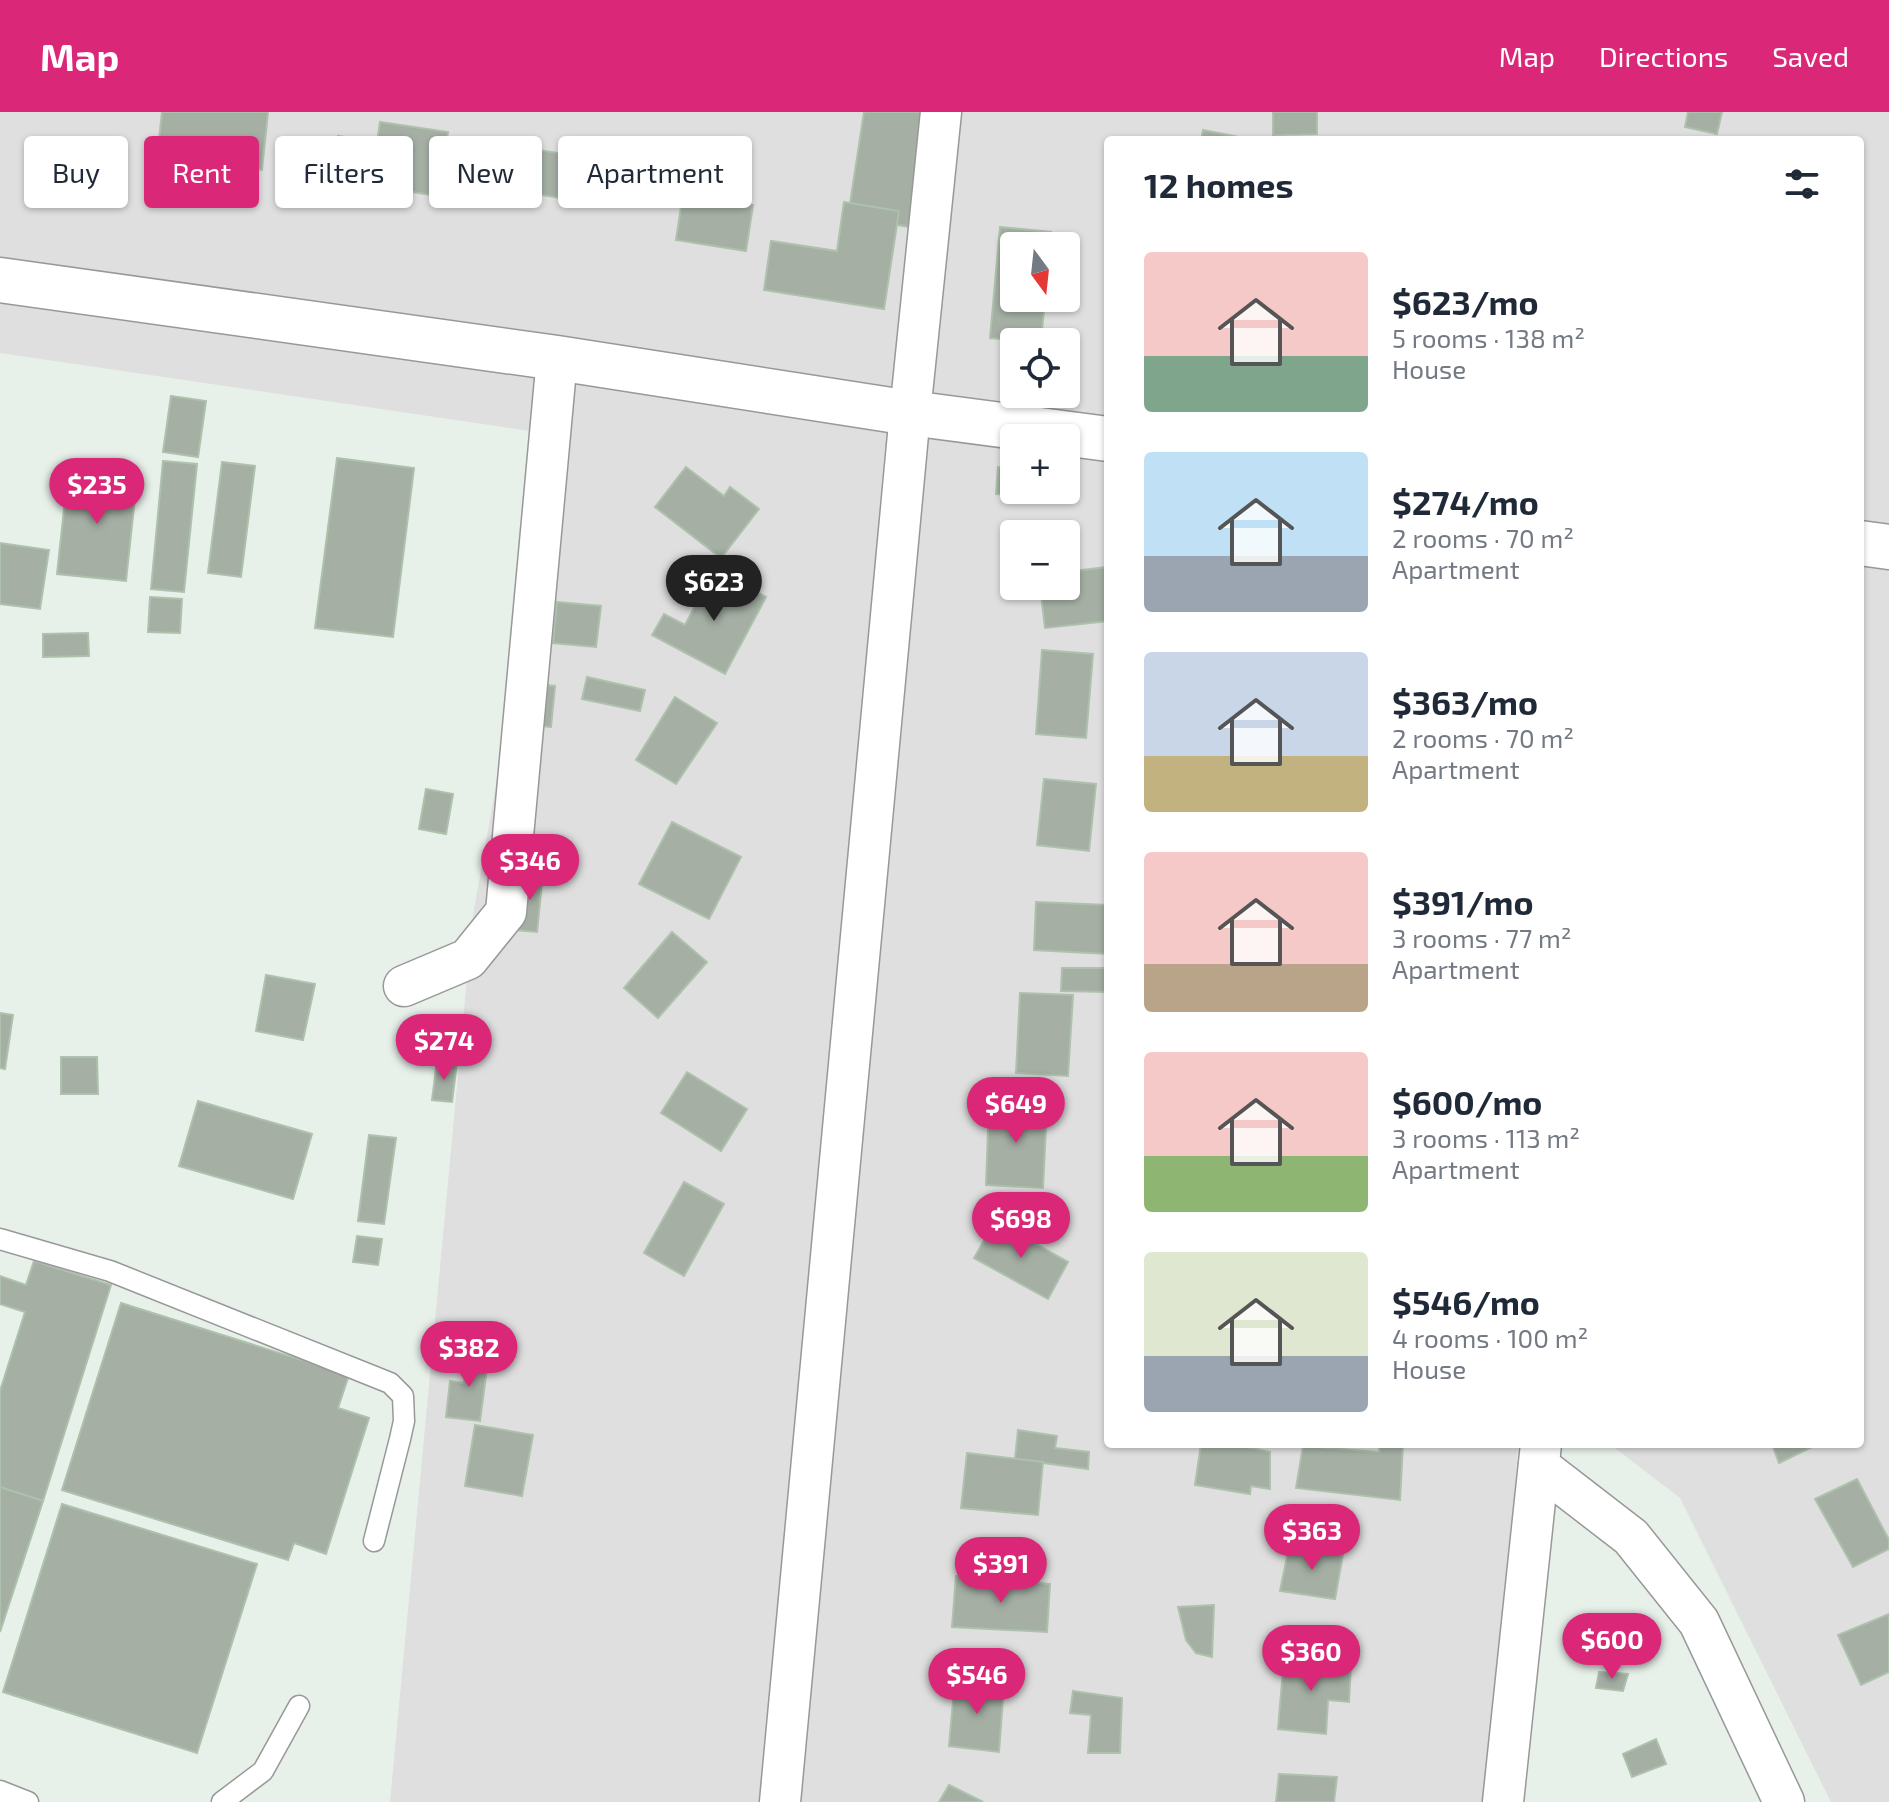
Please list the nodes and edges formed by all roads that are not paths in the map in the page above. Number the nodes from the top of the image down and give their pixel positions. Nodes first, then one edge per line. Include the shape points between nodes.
1 (941, 112) edge
2 (0, 280) edge
3 (557, 358) junction
4 (910, 413) junction
5 (1104, 438) edge
6 (1864, 544) edge
7 (1889, 547) edge
8 (404, 986) dead end
9 (0, 1239) edge
10 (1540, 1455) edge
11 (374, 1541) dead end
12 (299, 1706) dead end
13 (0, 1791) edge
14 (28, 1802) edge
15 (222, 1802) edge
16 (780, 1802) edge
17 (1503, 1802) edge
18 (1784, 1802) edge

1 - 4 street
2 - 3 street
3 - 4 street
3 - 8 street via 506,912 468,959
4 - 5 street
4 - 16 street
6 - 7 street
9 - 11 lane via 110,1271 390,1383 403,1396 404,1421
10 - 17 street
10 - 18 street via 1631,1537 1699,1622
12 - 15 lane via 263,1771
13 - 14 lane

